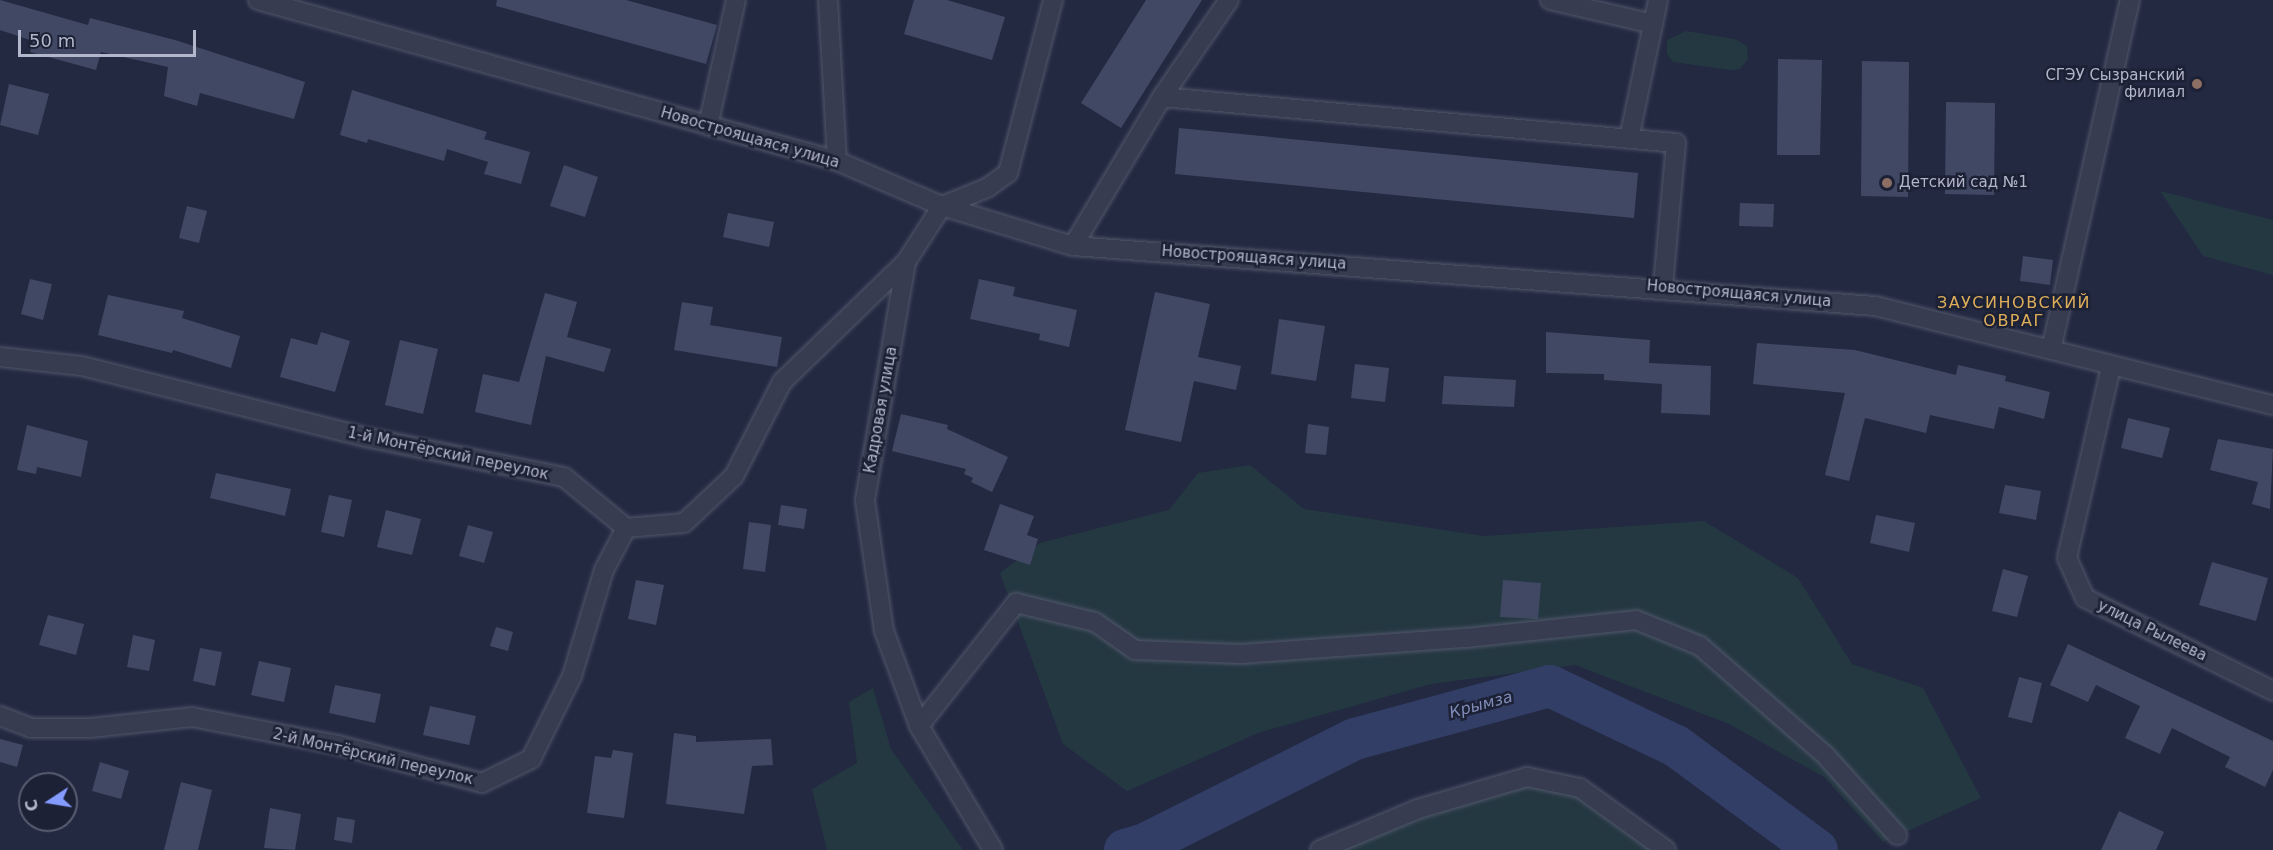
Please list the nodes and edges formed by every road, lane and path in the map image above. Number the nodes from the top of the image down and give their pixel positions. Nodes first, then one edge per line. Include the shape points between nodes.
1 (258, 0) edge
2 (736, 0) edge
3 (828, 0) edge
4 (1052, 0) edge
5 (1229, 0) edge
6 (1550, 0) edge
7 (1658, 0) edge
8 (2130, 0) edge
9 (322, 9) edge
10 (1653, 24) junction
11 (1162, 97) junction
12 (708, 126) junction
13 (1629, 139) junction
14 (837, 161) junction
15 (942, 206) junction
16 (1073, 246) junction
17 (906, 262) junction
18 (1663, 287) junction
19 (2051, 350) junction
20 (0, 357) edge
21 (2111, 367) junction
22 (2273, 405) edge
23 (626, 528) junction
24 (2273, 691) edge
25 (0, 716) edge
26 (919, 726) junction
27 (1897, 835) dead end
28 (993, 850) edge
29 (1320, 850) edge
30 (1666, 850) edge

1 - 9 street, Новостроящаяся улица
2 - 12 street
3 - 14 street
4 - 15 street via 1008,172 987,188
5 - 11 street
6 - 10 street
7 - 10 street
8 - 19 street
9 - 12 street, Новостроящаяся улица
10 - 13 street
11 - 13 street
11 - 16 street
12 - 14 street, Новостроящаяся улица
13 - 18 street via 1676,143
14 - 15 street, Новостроящаяся улица
15 - 16 street, Новостроящаяся улица
15 - 17 street, Кадровая улица
16 - 18 street, Новостроящаяся улица
17 - 23 street via 782,382 734,476 684,523
17 - 26 street, Кадровая улица via 865,500 884,631
18 - 19 street, Новостроящаяся улица via 1875,306
19 - 21 street, Новостроящаяся улица
20 - 23 street, 1-й Монтёрский переулок via 82,366 365,437 564,477
21 - 22 street, Новостроящаяся улица
21 - 24 street, улица Рылеева via 2067,558 2085,598
23 - 25 street, 2-й Монтёрский переулок via 604,570 572,676 531,759 482,783 338,745 192,717 91,728 31,728
26 - 27 street via 1016,603 1095,622 1135,650 1241,654 1466,638 1636,620 1700,646 1825,755
26 - 28 street, Кадровая улица
29 - 30 street via 1418,809 1527,777 1580,788

